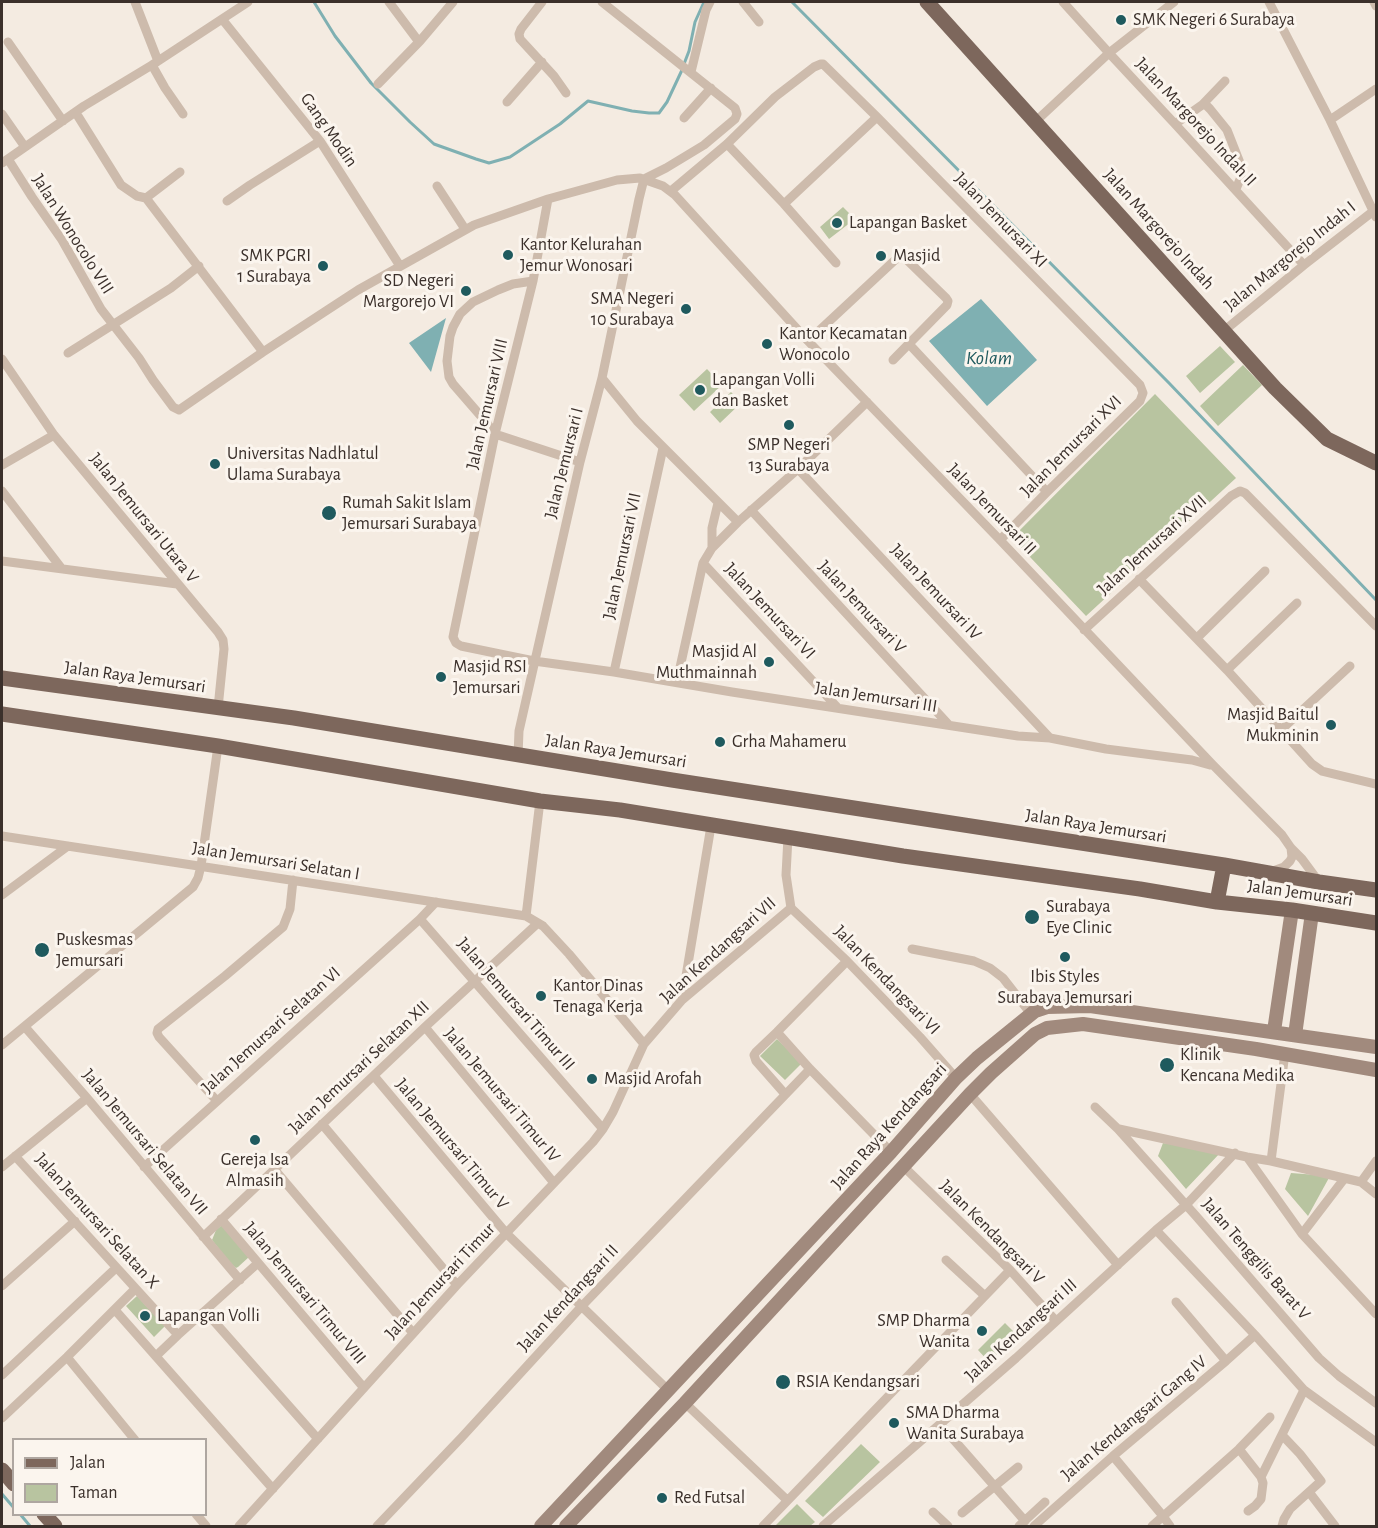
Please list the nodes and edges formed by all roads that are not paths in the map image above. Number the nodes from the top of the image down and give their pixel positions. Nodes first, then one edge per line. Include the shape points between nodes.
1 (135, 2) edge
2 (227, 2) edge
3 (248, 2) edge
4 (389, 2) edge
5 (453, 2) edge
6 (542, 2) edge
7 (602, 2) edge
8 (710, 2) edge
9 (743, 2) edge
10 (927, 2) edge
11 (1063, 2) edge
12 (1174, 2) edge
13 (1269, 2) edge
14 (1374, 2) edge
15 (1377, 6) edge
16 (233, 12) junction
17 (222, 19) junction
18 (759, 22) dead end
19 (8, 42) dead end
20 (419, 42) junction
21 (1109, 53) junction
22 (542, 62) junction
23 (155, 63) junction
24 (690, 72) junction
25 (1225, 81) dead end
26 (378, 84) dead end
27 (711, 88) junction
28 (1377, 89) edge
29 (566, 93) dead end
30 (507, 102) dead end
31 (1202, 105) junction
32 (76, 113) junction
33 (2, 114) edge
34 (183, 114) dead end
35 (878, 117) junction
36 (684, 118) dead end
37 (1330, 120) junction
38 (63, 121) junction
39 (1035, 122) junction
40 (1175, 123) junction
41 (320, 141) junction
42 (727, 144) junction
43 (26, 147) junction
44 (5, 161) edge
45 (180, 172) dead end
46 (644, 179) junction
47 (437, 186) dead end
48 (1236, 189) junction
49 (671, 191) junction
50 (146, 198) junction
51 (548, 199) junction
52 (227, 201) dead end
53 (784, 204) junction
54 (1376, 213) edge
55 (465, 229) junction
56 (836, 263) dead end
57 (1304, 265) junction
58 (199, 266) junction
59 (400, 266) junction
60 (533, 281) junction
61 (113, 325) junction
62 (1225, 330) junction
63 (808, 341) junction
64 (909, 344) junction
65 (260, 348) junction
66 (68, 353) dead end
67 (2, 359) edge
68 (893, 360) dead end
69 (602, 378) junction
70 (1140, 401) joint
71 (867, 402) junction
72 (495, 434) junction
73 (54, 435) junction
74 (663, 448) junction
75 (580, 462) junction
76 (1377, 463) edge
77 (2, 465) edge
78 (798, 469) junction
79 (2, 491) edge
80 (1047, 492) junction
81 (718, 503) junction
82 (751, 510) junction
83 (738, 522) junction
84 (1000, 540) junction
85 (711, 548) junction
86 (2, 561) edge
87 (703, 563) junction
88 (62, 569) junction
89 (1265, 571) dead end
90 (1139, 579) junction
91 (177, 584) junction
92 (1297, 603) dead end
93 (1377, 626) edge
94 (1083, 630) junction
95 (1197, 638) junction
96 (534, 661) junction
97 (1350, 666) dead end
98 (1227, 670) junction
99 (614, 672) junction
100 (2, 678) edge
101 (678, 681) junction
102 (837, 707) junction
103 (218, 708) junction
104 (2, 714) edge
105 (949, 725) junction
106 (1282, 729) junction
107 (1050, 738) junction
108 (218, 746) junction
109 (518, 756) junction
110 (1213, 765) junction
111 (1377, 784) edge
112 (540, 801) junction
113 (711, 826) junction
114 (2, 836) edge
115 (788, 837) junction
116 (68, 846) junction
117 (1290, 848) junction
118 (1224, 865) junction
119 (201, 866) junction
120 (1268, 873) junction
121 (293, 880) junction
122 (1319, 882) junction
123 (1377, 890) edge
124 (2, 896) edge
125 (1217, 902) junction
126 (436, 903) junction
127 (791, 908) junction
128 (1293, 910) junction
129 (1312, 913) junction
130 (526, 916) junction
131 (420, 919) junction
132 (1377, 923) edge
133 (541, 925) junction
134 (912, 949) dead end
135 (847, 961) junction
136 (474, 981) junction
137 (682, 1000) junction
138 (1030, 1014) junction
139 (1183, 1018) junction
140 (25, 1027) junction
141 (425, 1028) junction
142 (1274, 1031) junction
143 (777, 1032) junction
144 (1295, 1035) junction
145 (1178, 1038) junction
146 (644, 1044) junction
147 (2, 1045) edge
148 (1377, 1047) edge
149 (1285, 1053) junction
150 (977, 1058) junction
151 (810, 1069) junction
152 (1377, 1070) edge
153 (991, 1073) junction
154 (374, 1076) junction
155 (957, 1078) junction
156 (785, 1094) junction
157 (970, 1094) junction
158 (87, 1098) junction
159 (217, 1101) junction
160 (1095, 1107) dead end
161 (322, 1124) junction
162 (603, 1129) junction
163 (1118, 1129) junction
164 (891, 1152) junction
165 (1234, 1153) junction
166 (15, 1156) junction
167 (1247, 1157) junction
168 (1271, 1161) junction
169 (1377, 1161) edge
170 (2, 1167) edge
171 (144, 1167) junction
172 (904, 1167) junction
173 (274, 1169) junction
174 (1344, 1179) junction
175 (1361, 1182) junction
176 (554, 1183) junction
177 (1377, 1194) edge
178 (1186, 1205) junction
179 (221, 1219) junction
180 (75, 1221) junction
181 (1156, 1230) junction
182 (506, 1233) junction
183 (1302, 1234) junction
184 (203, 1237) junction
185 (804, 1245) junction
186 (819, 1259) junction
187 (946, 1260) dead end
188 (258, 1263) junction
189 (1118, 1265) junction
190 (117, 1268) junction
191 (1010, 1270) junction
192 (240, 1280) junction
193 (457, 1285) junction
194 (2, 1286) edge
195 (135, 1289) junction
196 (985, 1296) junction
197 (1176, 1302) dead end
198 (581, 1307) junction
199 (115, 1310) junction
200 (205, 1311) junction
201 (1377, 1314) edge
202 (1056, 1321) junction
203 (413, 1333) junction
204 (178, 1335) junction
205 (1255, 1335) junction
206 (156, 1356) junction
207 (67, 1358) junction
208 (1226, 1362) junction
209 (2, 1375) edge
210 (364, 1388) junction
211 (1304, 1390) junction
212 (669, 1391) junction
213 (685, 1403) junction
214 (1377, 1403) edge
215 (1270, 1417) dead end
216 (2, 1418) edge
217 (940, 1424) junction
218 (1282, 1435) junction
219 (133, 1438) edge
220 (318, 1439) junction
221 (1377, 1442) edge
222 (1239, 1449) junction
223 (1113, 1456) junction
224 (1018, 1467) dead end
225 (2, 1470) edge
226 (1261, 1477) junction
227 (12, 1482) edge
228 (995, 1487) junction
229 (273, 1489) junction
230 (1309, 1492) junction
231 (787, 1500) junction
232 (1045, 1502) dead end
233 (1248, 1511) dead end
234 (933, 1512) dead end
235 (962, 1513) dead end
236 (1163, 1516) junction
237 (1026, 1525) edge
238 (239, 1527) edge
239 (376, 1527) edge
240 (541, 1527) edge
241 (566, 1527) edge
242 (764, 1527) edge
243 (823, 1527) edge
244 (948, 1527) edge
245 (1152, 1527) edge
246 (1170, 1527) edge
247 (1282, 1527) edge
248 (1335, 1527) edge

1 - 23 street
2 - 16 street
3 - 16 street
4 - 20 street
5 - 20 street
6 - 22 street via 519,34
7 - 24 street
8 - 24 street
9 - 18 street
10 - 39 main road, Jalan Margorejo Indah
11 - 21 street, Jalan Margorejo Indah II
12 - 21 street
13 - 37 street
14 - 15 street
16 - 17 street
17 - 23 street
17 - 41 street, Gang Modin
19 - 38 street
20 - 26 street
21 - 39 street
21 - 40 street, Jalan Margorejo Indah II
22 - 29 street
22 - 30 street
23 - 32 street
23 - 34 street via 165,88
24 - 27 street
25 - 31 street
27 - 36 street
27 - 46 street via 735,108 735,119 688,156
28 - 37 street
31 - 40 street
31 - 48 street via 1210,109 1233,142 1242,168
32 - 38 street
32 - 50 street via 121,185
33 - 43 street
35 - 42 street, Jalan Jemursari XI via 826,66 818,64 775,97
35 - 53 street
35 - 70 street, Jalan Jemursari XI via 1140,385
37 - 54 street
38 - 43 street
39 - 62 main road, Jalan Margorejo Indah
40 - 48 street, Jalan Margorejo Indah II
41 - 52 street
41 - 59 street, Gang Modin
42 - 49 street
42 - 53 street
43 - 44 street
44 - 61 street, Jalan Wonocolo VIII via 62,240
45 - 50 street
46 - 49 street
46 - 51 street via 616,180
46 - 69 street, Jalan Jemursari I
47 - 55 street
48 - 57 street, Jalan Margorejo Indah II
49 - 63 street, Jalan Jemursari II
50 - 58 street
51 - 55 street
51 - 60 street, Jalan Jemursari VIII
53 - 56 street
54 - 57 street, Jalan Margorejo Indah I
55 - 59 street
57 - 62 street, Jalan Margorejo Indah I
58 - 61 street
58 - 65 street
59 - 65 street
60 - 72 street, Jalan Jemursari VIII
60 - 72 street via 513,284 473,302 460,314 450,336 447,361 453,384
61 - 65 street, Jalan Wonocolo VIII via 179,410
61 - 66 street
62 - 76 main road, Jalan Margorejo Indah via 1275,388 1328,439
63 - 64 street via 901,256 948,301
63 - 71 street, Jalan Jemursari II
64 - 68 street
64 - 80 street
67 - 73 street, Jalan Jemursari Utara V
69 - 74 street
69 - 75 street, Jalan Jemursari I
70 - 80 street, Jalan Jemursari XVI
71 - 78 street, Jalan Jemursari VI
71 - 84 street, Jalan Jemursari II
72 - 75 street
72 - 96 street, Jalan Jemursari VIII via 453,638 461,646
73 - 77 street
73 - 91 street, Jalan Jemursari Utara V
74 - 81 street
74 - 99 street, Jalan Jemursari VII
75 - 96 street, Jalan Jemursari I
78 - 82 street, Jalan Jemursari VI
78 - 107 street, Jalan Jemursari IV
79 - 88 street
80 - 84 street, Jalan Jemursari XVI
81 - 83 street
81 - 85 street, Jalan Jemursari VI
82 - 83 street, Jalan Jemursari VI
82 - 105 street, Jalan Jemursari V
83 - 85 street, Jalan Jemursari VI
84 - 94 street, Jalan Jemursari II
85 - 87 street, Jalan Jemursari VI
86 - 88 street
87 - 101 street, Jalan Jemursari VI
87 - 102 street, Jalan Jemursari VI
88 - 91 street
89 - 95 street
90 - 93 street, Jalan Jemursari XVII via 1240,491
90 - 94 street, Jalan Jemursari XVII
90 - 95 street
91 - 103 street, Jalan Jemursari Utara V via 223,640
92 - 98 street
94 - 110 street, Jalan Jemursari II
95 - 98 street
96 - 99 street, Jalan Jemursari III
96 - 109 street, Jalan Jemursari I via 519,731
97 - 106 street
98 - 106 street
99 - 101 street, Jalan Jemursari III
100 - 103 main road, Jalan Raya Jemursari
101 - 102 street, Jalan Jemursari III
102 - 105 street, Jalan Jemursari III
103 - 109 main road, Jalan Raya Jemursari
104 - 108 main road
105 - 107 street, Jalan Jemursari III
106 - 111 street via 1306,758 1323,771
107 - 110 street, Jalan Jemursari III
108 - 112 main road
108 - 119 street
109 - 118 main road, Jalan Raya Jemursari
110 - 117 street, Jalan Jemursari II
112 - 113 main road
112 - 130 street
113 - 115 main road
113 - 137 street
114 - 116 street, Jalan Jemursari Selatan I
115 - 125 main road
115 - 127 street, Jalan Kendangsari VII via 786,875
116 - 119 street, Jalan Jemursari Selatan I
116 - 124 street
117 - 120 street via 1292,857 1288,864
117 - 122 street, Jalan Jemursari II
118 - 120 main road, Jalan Jemursari
118 - 125 main road
119 - 121 street, Jalan Jemursari Selatan I
119 - 140 street via 198,878 186,894
120 - 122 main road, Jalan Jemursari
121 - 126 street, Jalan Jemursari Selatan I
121 - 159 street via 290,909 283,927 158,1029 159,1037
122 - 123 main road, Jalan Jemursari
125 - 128 main road, Jalan Jemursari
126 - 130 street, Jalan Jemursari Selatan I
126 - 131 street
127 - 135 street, Jalan Kendangsari VI
127 - 137 street, Jalan Kendangsari VII
128 - 129 main road, Jalan Jemursari
128 - 142 main road
129 - 132 main road, Jalan Jemursari
129 - 144 main road
130 - 133 street, Jalan Jemursari Selatan I
131 - 136 street, Jalan Jemursari Timur III
131 - 159 street, Jalan Jemursari Selatan VI
133 - 136 street, Jalan Jemursari Selatan XII
133 - 146 street, Jalan Jemursari Selatan I
134 - 138 street via 974,961 990,968 1003,978
135 - 143 street
135 - 155 street, Jalan Kendangsari VI
136 - 141 street, Jalan Jemursari Selatan XII
136 - 162 street, Jalan Jemursari Timur III
137 - 146 street, Jalan Kendangsari VII
138 - 139 main road, Jalan Raya Kendangsari via 1047,1007 1090,1006
138 - 150 main road, Jalan Raya Kendangsari
139 - 142 main road, Jalan Raya Kendangsari
139 - 145 main road
140 - 147 street
140 - 158 street, Jalan Jemursari Selatan VII
141 - 154 street, Jalan Jemursari Selatan XII
141 - 176 street, Jalan Jemursari Timur IV
142 - 144 main road, Jalan Raya Kendangsari
143 - 151 street
143 - 156 street via 754,1055
144 - 148 main road, Jalan Raya Kendangsari
145 - 149 main road, Jalan Raya Kendangsari
145 - 153 main road, Jalan Raya Kendangsari via 1083,1024 1047,1028
146 - 162 street, Jalan Jemursari Timur
149 - 152 main road, Jalan Raya Kendangsari
149 - 168 street
150 - 153 main road
150 - 155 main road, Jalan Raya Kendangsari
151 - 156 street, Jalan Kendangsari II
151 - 164 street
153 - 157 main road, Jalan Raya Kendangsari
154 - 161 street, Jalan Jemursari Selatan XII
154 - 182 street, Jalan Jemursari Timur V
155 - 164 main road, Jalan Raya Kendangsari
156 - 198 street, Jalan Kendangsari II
157 - 172 main road, Jalan Raya Kendangsari
157 - 189 street
158 - 166 street
158 - 171 street, Jalan Jemursari Selatan VII
159 - 171 street, Jalan Jemursari Selatan VI
160 - 163 street, Jalan Tenggilis Barat V
161 - 173 street, Jalan Jemursari Selatan XII
161 - 193 street
162 - 176 street, Jalan Jemursari Timur
163 - 165 street
163 - 178 street, Jalan Tenggilis Barat V
164 - 185 main road, Jalan Raya Kendangsari
165 - 167 street
165 - 178 street, Jalan Kendangsari III
166 - 170 street
166 - 180 street, Jalan Jemursari Selatan X
167 - 168 street
167 - 183 street
168 - 174 street
169 - 175 street
171 - 184 street, Jalan Jemursari Selatan VII
172 - 186 main road, Jalan Raya Kendangsari
172 - 191 street, Jalan Kendangsari V
173 - 179 street, Jalan Jemursari Selatan XII
173 - 203 street
174 - 175 street
174 - 183 street
175 - 177 street
176 - 182 street, Jalan Jemursari Timur
178 - 181 street, Jalan Kendangsari III
178 - 214 street, Jalan Tenggilis Barat V via 1320,1358
179 - 184 street, Jalan Jemursari Selatan XII
179 - 188 street, Jalan Jemursari Timur VIII
180 - 190 street, Jalan Jemursari Selatan X
180 - 194 street
181 - 189 street, Jalan Kendangsari III
181 - 205 street
182 - 193 street, Jalan Jemursari Timur
182 - 198 street, Jalan Jemursari Timur V
183 - 201 street
184 - 192 street, Jalan Jemursari Selatan VII
185 - 186 main road
185 - 212 main road, Jalan Raya Kendangsari
186 - 213 main road, Jalan Raya Kendangsari
187 - 196 street
188 - 192 street
188 - 210 street, Jalan Jemursari Timur VIII
189 - 202 street, Jalan Kendangsari III
190 - 195 street, Jalan Jemursari Selatan X
190 - 209 street
191 - 196 street
191 - 202 street, Jalan Kendangsari V
192 - 200 street
193 - 203 street, Jalan Jemursari Timur
195 - 199 street
195 - 204 street, Jalan Jemursari Selatan X
196 - 231 street
197 - 208 street
198 - 212 street, Jalan Jemursari Timur V
198 - 239 street, Jalan Kendangsari II
199 - 206 street
199 - 207 street
200 - 204 street
200 - 220 street
202 - 217 street, Jalan Kendangsari III
203 - 210 street, Jalan Jemursari Timur
204 - 206 street
205 - 208 street, Jalan Kendangsari Gang IV
205 - 211 street
206 - 229 street
207 - 216 street
207 - 219 street
208 - 223 street, Jalan Kendangsari Gang IV
210 - 220 street, Jalan Jemursari Timur
211 - 218 street
211 - 221 street
212 - 240 main road, Jalan Raya Kendangsari
213 - 231 street
213 - 241 main road, Jalan Raya Kendangsari
215 - 222 street
217 - 228 street
217 - 243 street, Jalan Kendangsari III
218 - 226 street
218 - 230 street via 1321,1479
220 - 229 street, Jalan Jemursari Timur
222 - 226 street
222 - 236 street
223 - 236 street
223 - 237 street, Jalan Kendangsari Gang IV
224 - 228 street
225 - 227 main road
226 - 233 street via 1261,1498
228 - 235 street
228 - 237 street
229 - 238 street, Jalan Jemursari Timur
230 - 247 street via 1290,1509
230 - 248 street
231 - 242 street
232 - 237 street
234 - 244 street
236 - 245 street
236 - 246 street

